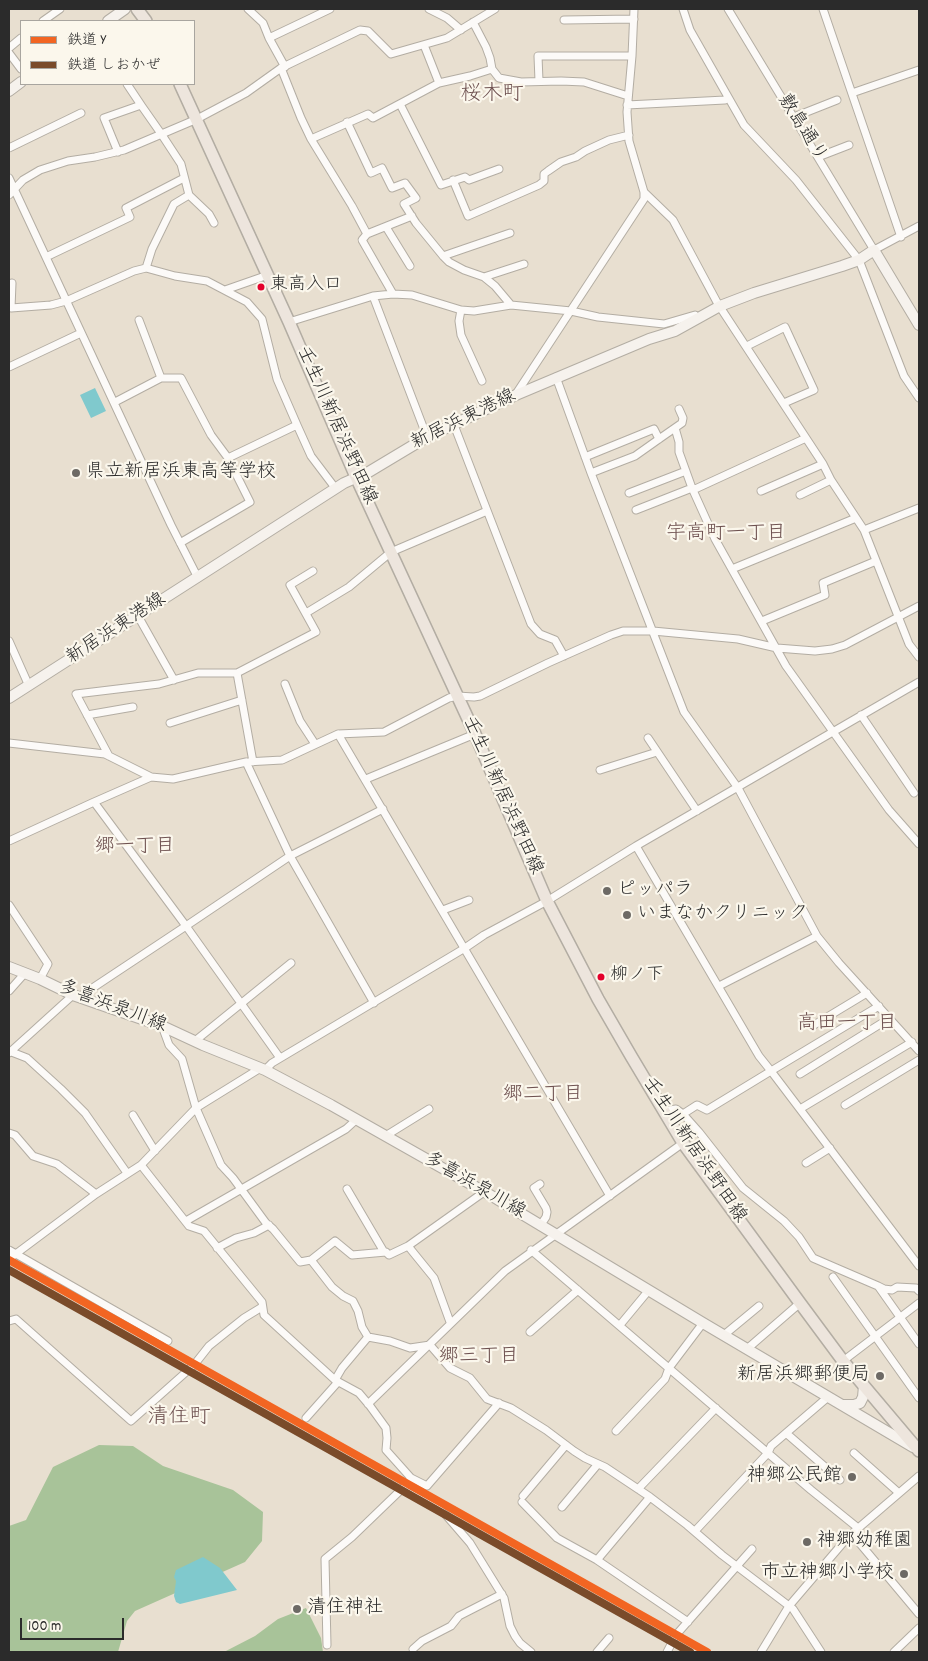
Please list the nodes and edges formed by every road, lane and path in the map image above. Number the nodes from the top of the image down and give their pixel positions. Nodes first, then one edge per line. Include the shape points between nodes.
1 (60, 9) edge
2 (125, 9) edge
3 (138, 9) edge
4 (248, 9) edge
5 (330, 9) edge
6 (429, 9) edge
7 (495, 9) edge
8 (634, 9) edge
9 (684, 9) edge
10 (728, 9) edge
11 (824, 9) edge
12 (634, 19) junction
13 (44, 20) edge
14 (109, 20) edge
15 (145, 20) edge
16 (564, 20) dead end
17 (473, 22) junction
18 (461, 30) junction
19 (269, 38) junction
20 (20, 39) edge
21 (424, 45) junction
22 (9, 48) edge
23 (9, 53) edge
24 (632, 56) junction
25 (283, 68) junction
26 (20, 69) edge
27 (492, 69) junction
28 (919, 70) edge
29 (538, 82) junction
30 (20, 83) edge
31 (439, 83) junction
32 (128, 85) edge
33 (180, 85) edge
34 (9, 91) edge
35 (852, 94) junction
36 (628, 96) junction
37 (728, 97) junction
38 (837, 100) dead end
39 (141, 104) junction
40 (400, 104) junction
41 (628, 105) junction
42 (81, 113) dead end
43 (794, 117) junction
44 (196, 119) junction
45 (347, 122) junction
46 (162, 135) junction
47 (629, 135) junction
48 (311, 139) junction
49 (849, 145) dead end
50 (9, 148) edge
51 (118, 152) junction
52 (818, 157) junction
53 (499, 169) dead end
54 (9, 178) edge
55 (184, 178) junction
56 (453, 180) junction
57 (14, 189) junction
58 (644, 192) junction
59 (9, 195) edge
60 (189, 195) junction
61 (412, 216) junction
62 (214, 223) dead end
63 (919, 226) edge
64 (386, 227) junction
65 (510, 233) dead end
66 (367, 234) junction
67 (901, 236) junction
68 (874, 250) junction
69 (443, 256) junction
70 (46, 257) junction
71 (859, 260) junction
72 (524, 264) dead end
73 (410, 266) dead end
74 (146, 268) junction
75 (268, 275) junction
76 (484, 277) junction
77 (12, 283) dead end
78 (225, 290) junction
79 (393, 294) junction
80 (373, 296) junction
81 (66, 301) junction
82 (719, 305) junction
83 (511, 306) junction
84 (461, 310) junction
85 (571, 310) junction
86 (139, 320) dead end
87 (289, 322) junction
88 (919, 324) edge
89 (82, 333) junction
90 (747, 346) junction
91 (9, 368) edge
92 (556, 377) junction
93 (161, 378) junction
94 (482, 381) dead end
95 (516, 395) junction
96 (919, 398) edge
97 (115, 402) junction
98 (784, 403) junction
99 (679, 410) dead end
100 (454, 424) junction
101 (297, 425) junction
102 (675, 428) junction
103 (427, 438) junction
104 (806, 438) junction
105 (659, 439) junction
106 (586, 457) junction
107 (228, 458) junction
108 (823, 464) junction
109 (686, 471) junction
110 (591, 473) junction
111 (356, 477) junction
112 (831, 480) junction
113 (336, 489) junction
114 (692, 489) junction
115 (761, 491) dead end
116 (629, 492) dead end
117 (800, 495) dead end
118 (919, 508) edge
119 (636, 510) dead end
120 (487, 511) junction
121 (856, 518) junction
122 (864, 530) junction
123 (180, 543) junction
124 (391, 552) junction
125 (876, 561) junction
126 (732, 569) junction
127 (313, 571) dead end
128 (198, 578) junction
129 (919, 606) edge
130 (306, 613) junction
131 (138, 616) junction
132 (898, 617) junction
133 (762, 621) junction
134 (653, 631) junction
135 (9, 641) edge
136 (777, 648) junction
137 (564, 656) junction
138 (919, 657) edge
139 (237, 673) junction
140 (174, 680) junction
141 (919, 682) edge
142 (285, 684) dead end
143 (29, 686) junction
144 (457, 696) junction
145 (9, 698) edge
146 (242, 700) junction
147 (133, 707) dead end
148 (87, 715) junction
149 (861, 715) junction
150 (170, 723) dead end
151 (833, 731) junction
152 (338, 734) junction
153 (475, 734) junction
154 (648, 738) dead end
155 (9, 742) edge
156 (315, 744) junction
157 (657, 752) junction
158 (109, 756) junction
159 (250, 762) junction
160 (600, 770) dead end
161 (151, 777) junction
162 (366, 779) junction
163 (738, 788) junction
164 (914, 793) dead end
165 (94, 802) junction
166 (383, 809) junction
167 (697, 811) junction
168 (9, 841) edge
169 (919, 844) edge
170 (636, 846) junction
171 (290, 856) junction
172 (469, 900) dead end
173 (547, 901) junction
174 (9, 905) edge
175 (443, 910) junction
176 (186, 926) junction
177 (817, 936) junction
178 (465, 948) junction
179 (291, 963) dead end
180 (9, 967) edge
181 (25, 973) junction
182 (40, 979) junction
183 (719, 986) junction
184 (9, 991) edge
185 (867, 993) junction
186 (76, 996) junction
187 (374, 1003) junction
188 (241, 1004) junction
189 (879, 1006) junction
190 (890, 1018) junction
191 (162, 1026) junction
192 (814, 1026) dead end
193 (195, 1041) junction
194 (912, 1042) junction
195 (919, 1051) edge
196 (9, 1052) edge
197 (280, 1058) junction
198 (919, 1060) edge
199 (262, 1070) junction
200 (771, 1071) junction
201 (800, 1074) dead end
202 (845, 1105) dead end
203 (196, 1108) junction
204 (429, 1109) dead end
205 (800, 1109) junction
206 (664, 1111) junction
207 (682, 1114) junction
208 (133, 1115) dead end
209 (357, 1119) junction
210 (9, 1133) edge
211 (387, 1135) junction
212 (684, 1142) junction
213 (830, 1148) junction
214 (155, 1151) junction
215 (806, 1163) dead end
216 (141, 1165) junction
217 (127, 1173) junction
218 (540, 1184) dead end
219 (241, 1189) junction
220 (347, 1189) dead end
221 (484, 1192) junction
222 (96, 1194) junction
223 (610, 1196) junction
224 (186, 1222) junction
225 (269, 1225) junction
226 (540, 1226) junction
227 (555, 1235) junction
228 (408, 1246) junction
229 (217, 1248) junction
230 (531, 1250) junction
231 (12, 1252) edge
232 (384, 1252) junction
233 (9, 1259) edge
234 (311, 1260) junction
235 (919, 1266) edge
236 (833, 1277) dead end
237 (878, 1286) junction
238 (578, 1290) junction
239 (649, 1290) junction
240 (919, 1291) edge
241 (919, 1303) edge
242 (800, 1304) junction
243 (759, 1306) dead end
244 (262, 1307) junction
245 (900, 1318) junction
246 (9, 1320) edge
247 (450, 1322) junction
248 (703, 1323) junction
249 (620, 1325) junction
250 (530, 1332) dead end
251 (724, 1335) junction
252 (368, 1336) junction
253 (874, 1337) junction
254 (168, 1341) dead end
255 (428, 1344) junction
256 (919, 1344) edge
257 (747, 1349) junction
258 (843, 1361) junction
259 (669, 1368) junction
260 (337, 1381) junction
261 (864, 1386) junction
262 (918, 1395) edge
263 (828, 1397) junction
264 (499, 1403) junction
265 (368, 1404) junction
266 (842, 1405) junction
267 (716, 1408) junction
268 (306, 1418) dead end
269 (616, 1431) dead end
270 (786, 1434) junction
271 (566, 1445) junction
272 (919, 1450) edge
273 (768, 1453) junction
274 (854, 1453) dead end
275 (598, 1464) junction
276 (919, 1476) edge
277 (411, 1478) junction
278 (840, 1480) dead end
279 (401, 1489) junction
280 (638, 1489) junction
281 (899, 1493) junction
282 (650, 1497) junction
283 (562, 1508) dead end
284 (858, 1528) junction
285 (695, 1531) junction
286 (852, 1534) junction
287 (752, 1549) dead end
288 (597, 1560) junction
289 (737, 1567) junction
290 (502, 1594) junction
291 (789, 1606) junction
292 (919, 1614) edge
293 (688, 1622) junction
294 (919, 1628) edge
295 (609, 1638) dead end
296 (326, 1645) dead end
297 (413, 1649) dead end
298 (531, 1652) edge
299 (597, 1652) edge
300 (667, 1652) edge
301 (761, 1652) edge
302 (821, 1652) edge
303 (894, 1652) edge

1 - 13 street
2 - 14 main road
3 - 15 main road
4 - 19 street via 263,23
5 - 19 street
6 - 18 street
7 - 17 street
8 - 12 street
9 - 37 street via 690,30
10 - 43 street, 敷島通り
11 - 35 street
12 - 16 street
12 - 24 street
17 - 18 street
17 - 27 street via 486,47
18 - 21 street
19 - 25 street
20 - 22 street
21 - 25 street via 392,54 368,31 360,30
21 - 31 street
23 - 26 street
24 - 29 street via 538,56
24 - 36 street
25 - 44 street via 246,93
25 - 48 street
27 - 29 street via 499,78
27 - 31 street
28 - 35 street
29 - 36 street via 584,82
30 - 34 main road
31 - 40 street
32 - 39 street
33 - 44 main road, 壬生川新居浜野田線
35 - 67 street
36 - 41 street
37 - 41 street via 725,100
37 - 71 street via 744,125 796,180
38 - 43 street
39 - 46 street
39 - 51 street via 104,118
40 - 45 street via 373,118 368,114
40 - 56 street via 441,186
41 - 47 street
42 - 50 street
43 - 52 street, 敷島通り
44 - 46 street
44 - 75 main road, 壬生川新居浜野田線
45 - 48 street
45 - 61 street via 371,173 382,168 392,188 405,183 416,198 404,204
46 - 51 street
46 - 55 street via 181,164
47 - 56 street via 608,140 561,162 544,174 544,181 539,185 468,216
47 - 58 street
48 - 66 street
49 - 52 street
51 - 57 street via 40,170
52 - 68 street, 敷島通り
53 - 56 street via 470,180 465,177
54 - 57 street
55 - 60 street
55 - 70 street via 126,208 130,218
57 - 59 street
57 - 70 street
58 - 82 street via 673,220
58 - 85 street via 644,199
60 - 62 street
60 - 74 street via 174,204
61 - 64 street
61 - 69 street
63 - 67 street
64 - 66 street
64 - 73 street
65 - 69 street
66 - 79 street via 362,240
67 - 68 street
68 - 71 main road, 新居浜東港線
68 - 88 main road
69 - 76 street via 464,270
70 - 81 street
71 - 82 main road, 新居浜東港線
71 - 96 street via 904,376
72 - 76 street
74 - 78 street via 207,281
74 - 81 street
75 - 78 street
75 - 87 main road, 壬生川新居浜野田線
76 - 83 street
77 - 81 street via 11,308
78 - 101 street via 247,302 262,319 277,379
79 - 80 street
79 - 84 street via 412,295
80 - 87 street
80 - 103 street
81 - 89 street
82 - 85 street via 691,318 664,324 598,317
82 - 90 street
82 - 92 main road, 新居浜東港線 via 675,331
83 - 84 street
83 - 85 street
84 - 94 street via 461,335
85 - 95 street
86 - 93 street
87 - 111 main road, 壬生川新居浜野田線
89 - 91 street
89 - 97 street
90 - 98 street
90 - 98 street via 785,327 814,390
92 - 95 main road, 新居浜東港線
92 - 106 street
93 - 97 street
93 - 107 street via 181,378 211,435
95 - 100 main road, 新居浜東港線
97 - 123 street
98 - 104 street
99 - 102 street via 682,423
100 - 103 main road, 新居浜東港線
100 - 120 street
101 - 107 street
101 - 113 street via 311,456
102 - 105 street
102 - 109 street
103 - 111 main road, 新居浜東港線
104 - 108 street
104 - 114 street
105 - 106 street via 654,429
105 - 110 street via 635,456
106 - 110 street
107 - 123 street via 250,502
108 - 112 street
108 - 115 street
109 - 114 street
109 - 116 street
110 - 134 street
111 - 113 main road, 新居浜東港線
111 - 124 main road, 壬生川新居浜野田線
112 - 117 street
112 - 121 street
113 - 128 main road, 新居浜東港線
114 - 119 street
114 - 126 street
118 - 122 street
120 - 124 street
120 - 137 street via 531,624 540,634 555,640
121 - 122 street
121 - 126 street
122 - 125 street
123 - 128 street
124 - 130 street via 349,587
124 - 144 main road, 壬生川新居浜野田線
125 - 132 street
125 - 133 street via 823,583 825,595
126 - 133 street
127 - 130 street via 290,585
128 - 131 main road, 新居浜東港線
129 - 132 street
130 - 139 street via 316,632
131 - 140 street
131 - 143 main road, 新居浜東港線
132 - 136 street via 832,649
132 - 138 street via 909,644
133 - 136 street
134 - 136 street via 738,640
134 - 137 street via 623,631
134 - 163 street via 684,712
135 - 143 street
136 - 151 street via 786,666
137 - 144 street via 480,696
139 - 140 street via 198,673
139 - 146 street
140 - 148 street via 76,694
141 - 149 street
142 - 156 street via 300,721
143 - 145 main road, 新居浜東港線
144 - 152 street via 384,732
144 - 153 main road, 壬生川新居浜野田線
146 - 150 street
146 - 159 street
147 - 148 street
148 - 158 street
149 - 151 street
149 - 164 street
151 - 163 street
151 - 169 street via 889,810
152 - 156 street
152 - 162 street
153 - 162 street
153 - 173 main road, 壬生川新居浜野田線
154 - 157 street
155 - 158 street
156 - 159 street via 282,760
157 - 160 street
157 - 167 street
158 - 161 street
159 - 161 street via 173,779
159 - 171 street
161 - 165 street
162 - 166 street
163 - 167 street
163 - 177 street
165 - 168 street
165 - 176 street
166 - 171 street
166 - 175 street
167 - 170 street
170 - 173 street
170 - 183 street
171 - 176 street
171 - 187 street
172 - 175 street
173 - 178 street
173 - 206 main road, 壬生川新居浜野田線 via 598,999
174 - 182 street via 48,964
175 - 178 street
176 - 186 street
176 - 188 street
177 - 183 street
177 - 185 street
178 - 187 street
178 - 223 street
179 - 188 street
180 - 181 main road, 多喜浜泉川線
181 - 182 main road, 多喜浜泉川線
181 - 184 street
182 - 186 main road, 多喜浜泉川線
183 - 200 street
185 - 189 street
185 - 192 street
186 - 191 main road, 多喜浜泉川線
186 - 196 street
187 - 197 street
188 - 193 street
188 - 197 street
189 - 190 street
189 - 200 street
190 - 194 street
190 - 201 street
191 - 193 main road, 多喜浜泉川線
191 - 203 street via 169,1045 182,1059
193 - 199 main road, 多喜浜泉川線
194 - 195 street
194 - 205 street
196 - 217 street via 27,1058 85,1113
197 - 199 street
198 - 202 street
199 - 203 street
199 - 209 main road, 多喜浜泉川線
200 - 205 street
200 - 207 street via 707,1110 697,1105
203 - 214 street
203 - 219 street via 221,1166
204 - 211 street
205 - 213 street
206 - 207 street via 676,1109
206 - 212 main road, 壬生川新居浜野田線
207 - 237 street via 747,1192 784,1221 813,1258
208 - 214 street
209 - 211 main road, 多喜浜泉川線
209 - 219 street via 346,1129
210 - 222 street via 15,1135 33,1156 57,1164
211 - 221 main road, 多喜浜泉川線
212 - 223 street
212 - 242 main road, 壬生川新居浜野田線
213 - 215 street
213 - 235 street
214 - 216 street
216 - 217 street
216 - 224 street
217 - 222 street
218 - 226 street via 534,1188 547,1212
219 - 224 street
219 - 225 street
220 - 232 street
221 - 226 main road, 多喜浜泉川線
221 - 228 street
222 - 231 street
223 - 227 street
224 - 229 street via 204,1231
225 - 229 street
225 - 234 street via 300,1262
226 - 227 main road, 多喜浜泉川線
227 - 230 street
227 - 239 main road, 多喜浜泉川線
228 - 232 street via 389,1255
228 - 247 street via 434,1278
229 - 244 street via 262,1302
230 - 238 street
230 - 247 street
231 - 233 street
231 - 254 street
232 - 234 street via 352,1255 335,1241
234 - 252 street via 332,1288 353,1301
236 - 253 street
237 - 240 street via 892,1290 897,1287 916,1288
237 - 245 street
238 - 249 street
238 - 250 street
239 - 248 main road, 多喜浜泉川線
239 - 249 street
241 - 245 street
242 - 257 street
242 - 258 main road, 壬生川新居浜野田線
243 - 251 street
244 - 246 street via 209,1346 194,1365 132,1422 16,1319
244 - 260 street via 264,1315
245 - 253 street
245 - 256 street
247 - 255 street
248 - 251 main road, 多喜浜泉川線
248 - 259 street
249 - 259 street
251 - 257 main road, 多喜浜泉川線
252 - 255 street via 410,1348
252 - 260 street via 342,1368
253 - 258 street
253 - 262 street
255 - 264 street via 450,1368 470,1378 487,1399
255 - 265 street
257 - 263 main road, 多喜浜泉川線
258 - 261 main road, 壬生川新居浜野田線
259 - 267 street
259 - 269 street via 665,1379
260 - 265 street via 360,1393
260 - 268 street
261 - 266 main road via 860,1403
261 - 272 main road, 壬生川新居浜野田線
263 - 266 main road, 多喜浜泉川線
263 - 270 street
264 - 271 street
264 - 277 street via 427,1486
265 - 277 street via 386,1428 386,1450
266 - 272 main road, 多喜浜泉川線
267 - 273 street
267 - 280 street
270 - 273 street via 771,1446
270 - 278 street
271 - 275 street
271 - 288 street via 522,1499 557,1538
273 - 284 street
273 - 285 street
274 - 281 street
275 - 280 street
275 - 283 street
276 - 281 street
277 - 279 street
279 - 290 street via 445,1514 470,1543
279 - 296 street via 352,1537 325,1558
280 - 282 street
281 - 284 street
282 - 285 street
282 - 288 street
284 - 286 street
285 - 289 street
286 - 291 street
286 - 292 street
287 - 289 street
288 - 293 street
289 - 291 street
289 - 293 street
290 - 297 street via 459,1616 451,1626
290 - 298 street via 515,1636
291 - 301 street
291 - 302 street
293 - 300 street via 676,1634
294 - 303 street
295 - 299 street

